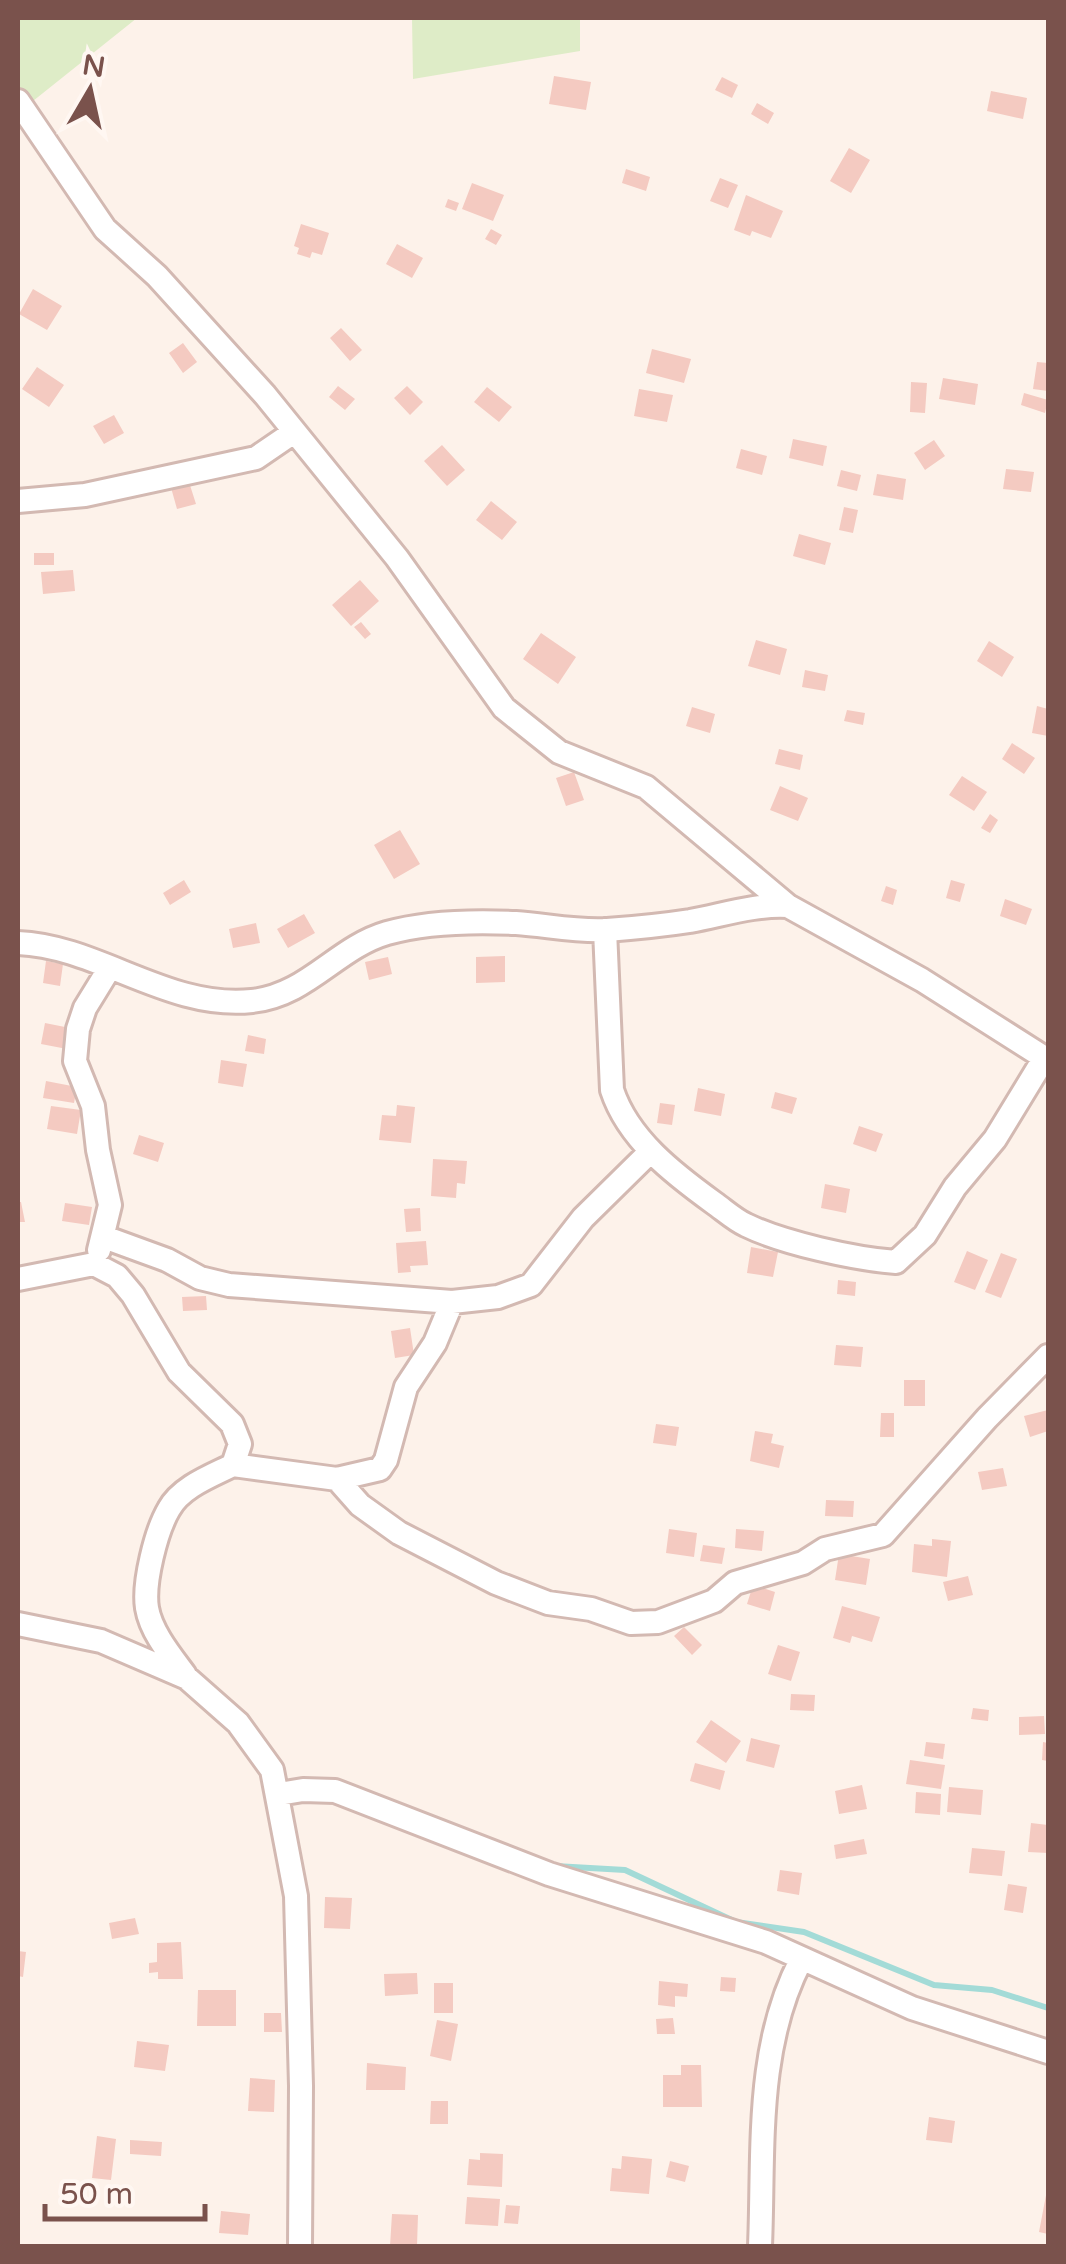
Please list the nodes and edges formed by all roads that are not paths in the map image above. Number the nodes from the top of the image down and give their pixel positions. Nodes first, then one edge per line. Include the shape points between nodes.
1 (18, 101) edge
2 (294, 432) junction
3 (18, 501) edge
4 (788, 906) junction
5 (604, 930) junction
6 (18, 943) edge
7 (109, 969) junction
8 (1047, 1059) edge
9 (651, 1151) junction
10 (104, 1237) junction
11 (94, 1264) junction
12 (18, 1280) edge
13 (452, 1302) junction
14 (1048, 1356) edge
15 (232, 1465) junction
16 (338, 1479) junction
17 (18, 1624) edge
18 (187, 1678) junction
19 (279, 1794) junction
20 (801, 1960) junction
21 (1048, 2052) edge
22 (300, 2246) edge
23 (760, 2246) edge

1 - 2 street via 106,229
2 - 3 street via 256,458 85,495
2 - 4 street via 504,708 559,752 646,788
4 - 5 street
4 - 8 street
5 - 7 street via 512,922 390,932 340,955 313,980 255,1001 189,996
5 - 9 street via 612,1090
6 - 7 street via 52,946
7 - 10 street via 85,1008 75,1060 94,1106 110,1205
8 - 9 street via 926,1235 896,1262 744,1225
9 - 13 street via 583,1218 531,1285
10 - 11 street
10 - 13 street via 229,1285
11 - 12 street
11 - 15 street via 118,1276 180,1372 232,1424 240,1444
13 - 16 street via 406,1387 386,1460 380,1469
14 - 16 street via 883,1535 735,1583 714,1601 658,1622 631,1624 496,1582 399,1534
15 - 16 street
15 - 18 street via 192,1486 169,1508 150,1562 147,1608
17 - 18 street via 100,1641
18 - 19 street via 238,1722 272,1770
19 - 20 street via 335,1791 549,1874 749,1936
19 - 22 street via 296,1896
20 - 21 street via 912,2008
20 - 23 street via 784,1992 770,2056

